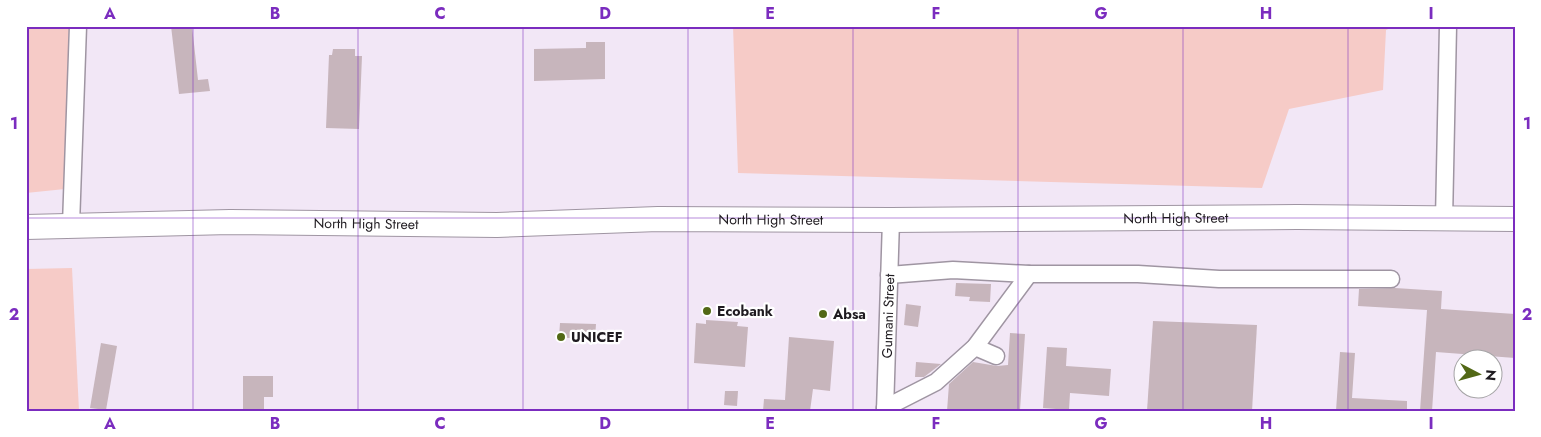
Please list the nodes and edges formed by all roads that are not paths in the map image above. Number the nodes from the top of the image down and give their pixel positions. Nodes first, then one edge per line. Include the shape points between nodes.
1 (78, 26) edge
2 (1448, 26) edge
3 (891, 220) junction
4 (1444, 220) junction
5 (1515, 220) edge
6 (71, 225) junction
7 (26, 227) edge
8 (1029, 274) junction
9 (889, 275) junction
10 (1391, 279) dead end
11 (975, 347) junction
12 (996, 356) dead end
13 (885, 410) edge

1 - 6 street
2 - 4 street
3 - 4 highway, North High Street via 1297,216
3 - 6 highway, North High Street via 658,218 497,225 230,222
3 - 9 street, Gumani Street
4 - 5 highway, North High Street
6 - 7 highway, North High Street
8 - 9 street via 954,270
8 - 10 street
8 - 11 street
9 - 13 street, Gumani Street
11 - 12 street
11 - 13 street via 936,382

